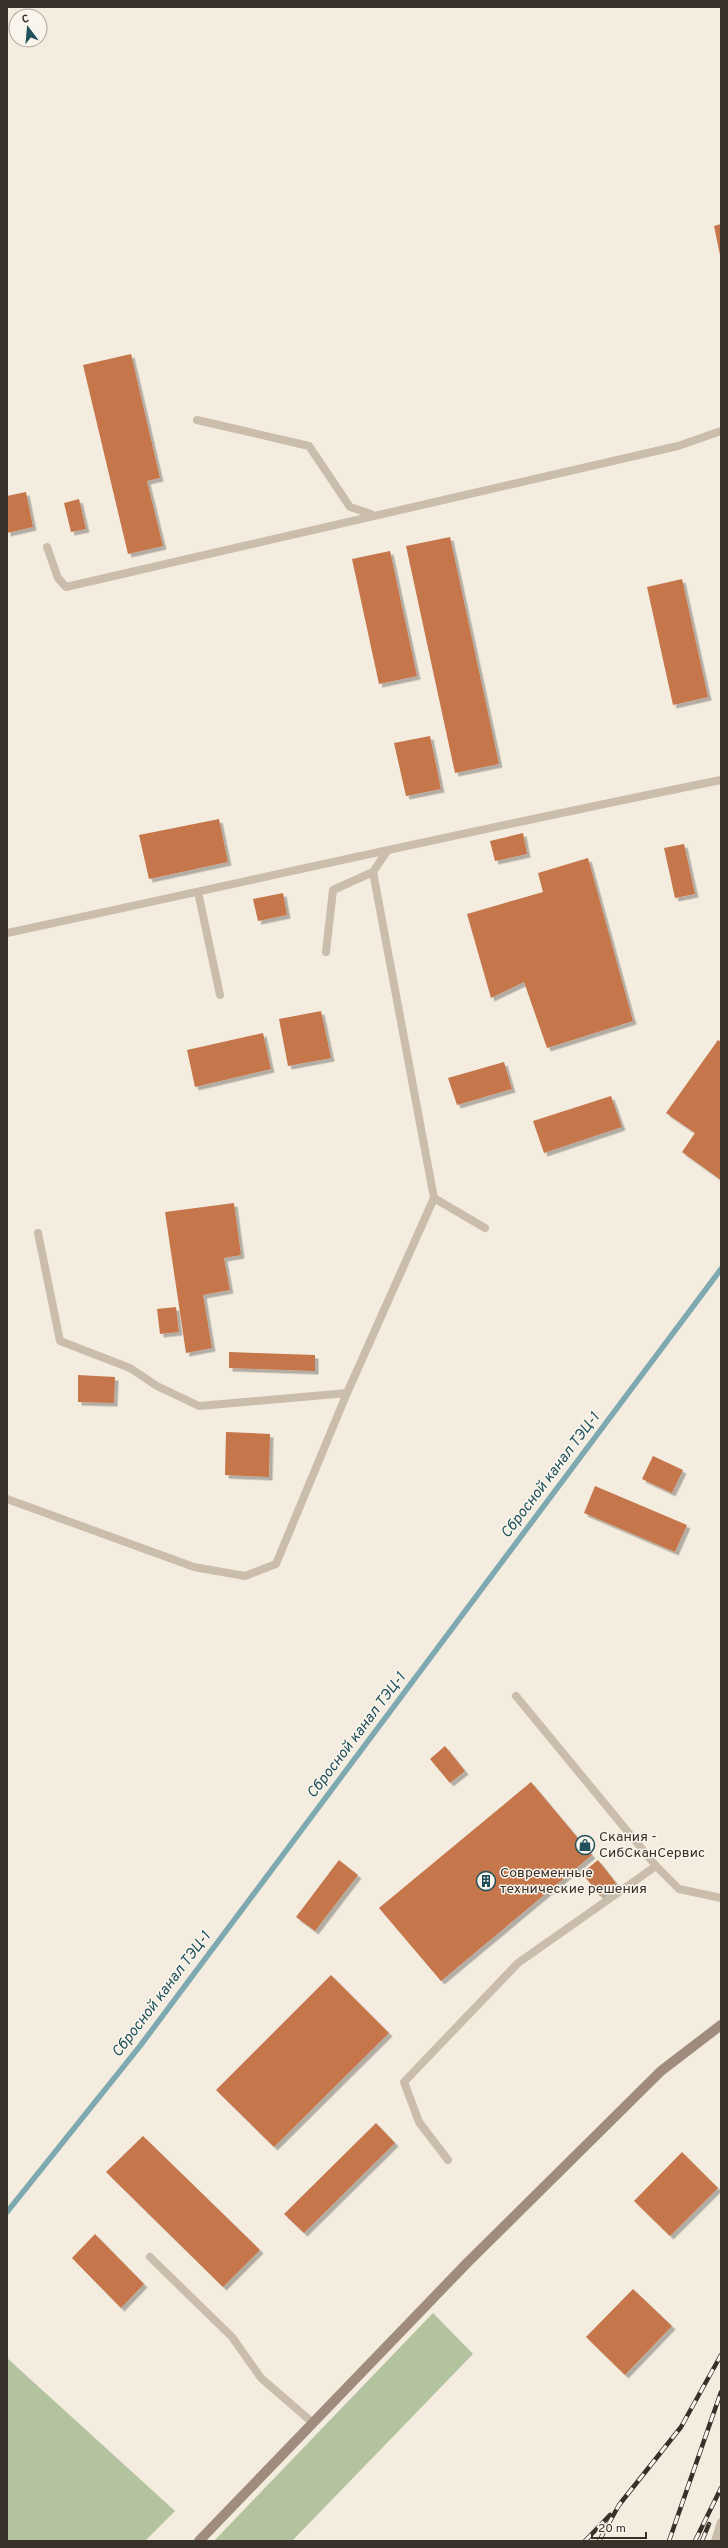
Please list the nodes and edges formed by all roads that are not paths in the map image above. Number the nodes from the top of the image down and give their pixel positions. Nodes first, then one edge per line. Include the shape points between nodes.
1 (198, 420) dead end
2 (721, 431) edge
3 (372, 515) junction
4 (47, 547) dead end
5 (721, 780) edge
6 (387, 851) junction
7 (372, 872) junction
8 (198, 892) junction
9 (7, 933) edge
10 (326, 952) dead end
11 (220, 995) dead end
12 (434, 1198) junction
13 (485, 1228) dead end
14 (38, 1233) dead end
15 (347, 1393) junction
16 (7, 1499) edge
17 (516, 1696) dead end
18 (656, 1866) junction
19 (721, 1898) edge
20 (721, 2025) edge
21 (448, 2160) dead end
22 (150, 2257) dead end
23 (313, 2423) junction
24 (721, 2522) edge
25 (199, 2541) edge
26 (715, 2541) edge

1 - 3 lane via 309,446 350,507
2 - 3 lane via 678,446
3 - 4 lane via 66,587 58,578
5 - 6 lane via 522,820
6 - 7 lane
6 - 8 lane
7 - 10 lane via 333,890
7 - 12 lane
8 - 9 lane
8 - 11 lane
12 - 13 lane
12 - 15 lane
14 - 15 lane via 60,1341 130,1368 157,1386 198,1406
15 - 16 lane via 276,1564 245,1576 194,1567
17 - 18 lane
18 - 19 lane via 679,1889
18 - 21 lane via 518,1963 404,2082 419,2122
20 - 23 main road via 661,2071 468,2262
22 - 23 lane via 232,2337 261,2378
23 - 25 main road
24 - 26 lane

